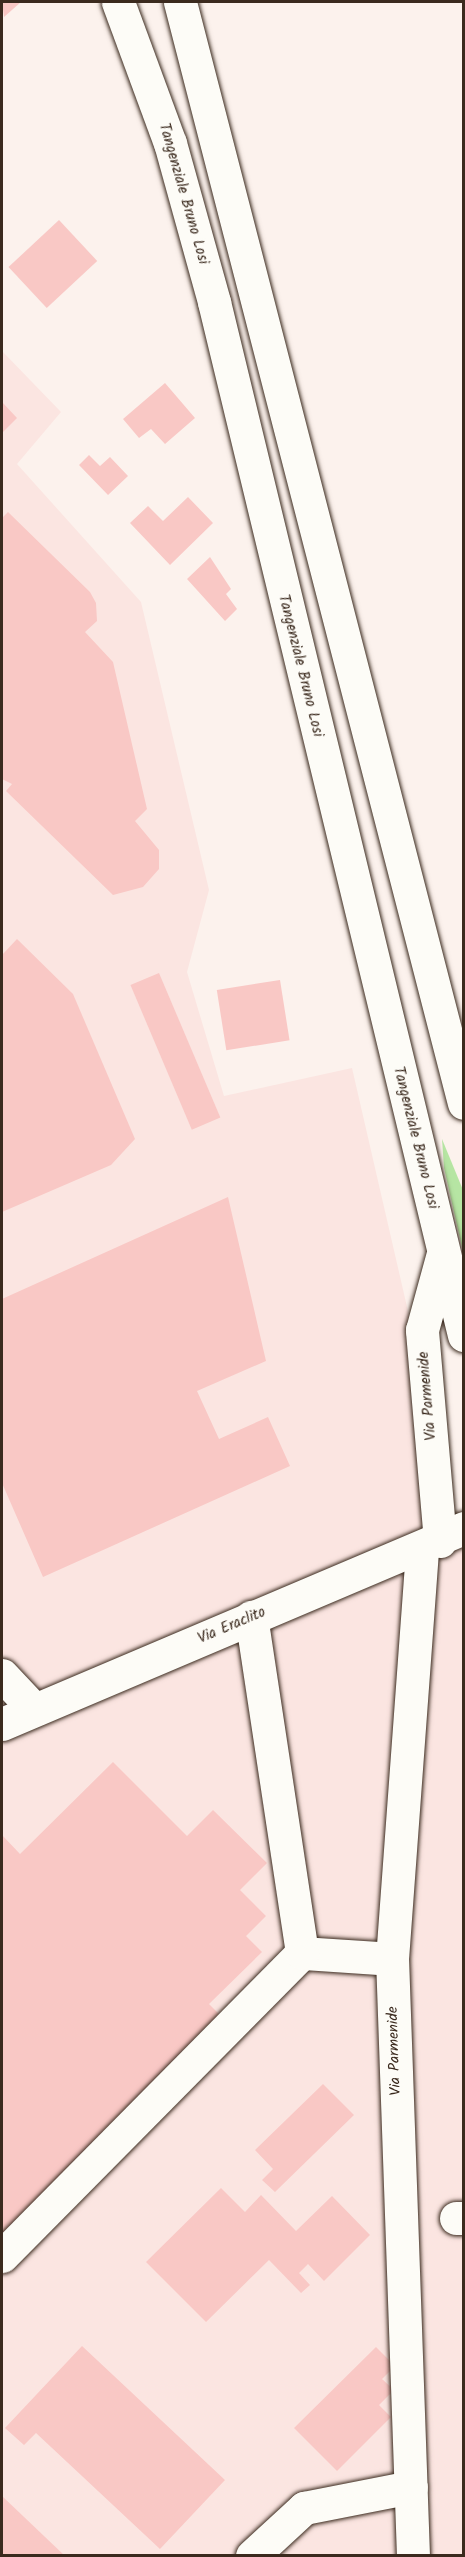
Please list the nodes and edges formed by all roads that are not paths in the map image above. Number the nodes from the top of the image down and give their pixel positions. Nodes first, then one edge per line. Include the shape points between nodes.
1 (118, 2) edge
2 (180, 2) edge
3 (464, 1103) edge
4 (443, 1253) junction
5 (464, 1335) edge
6 (442, 1539) edge
7 (251, 1617) junction
8 (2, 1675) edge
9 (34, 1708) junction
10 (2, 1724) edge
11 (302, 1953) junction
12 (392, 1959) junction
13 (2, 2256) edge
14 (411, 2487) junction
15 (252, 2556) edge
16 (413, 2556) edge

1 - 4 main road, Tangenziale Bruno Losi via 170,143 214,302
2 - 3 main road
4 - 5 main road, Tangenziale Bruno Losi
4 - 6 main road, Via Parmenide via 422,1330
6 - 7 main road, Via Eraclito
6 - 12 main road, Via Parmenide
7 - 9 main road, Via Eraclito
7 - 11 main road
8 - 9 main road
9 - 10 main road, Via Eraclito
11 - 12 main road
11 - 13 main road
12 - 14 main road, Via Parmenide
14 - 15 main road via 304,2508
14 - 16 main road, Via Parmenide

